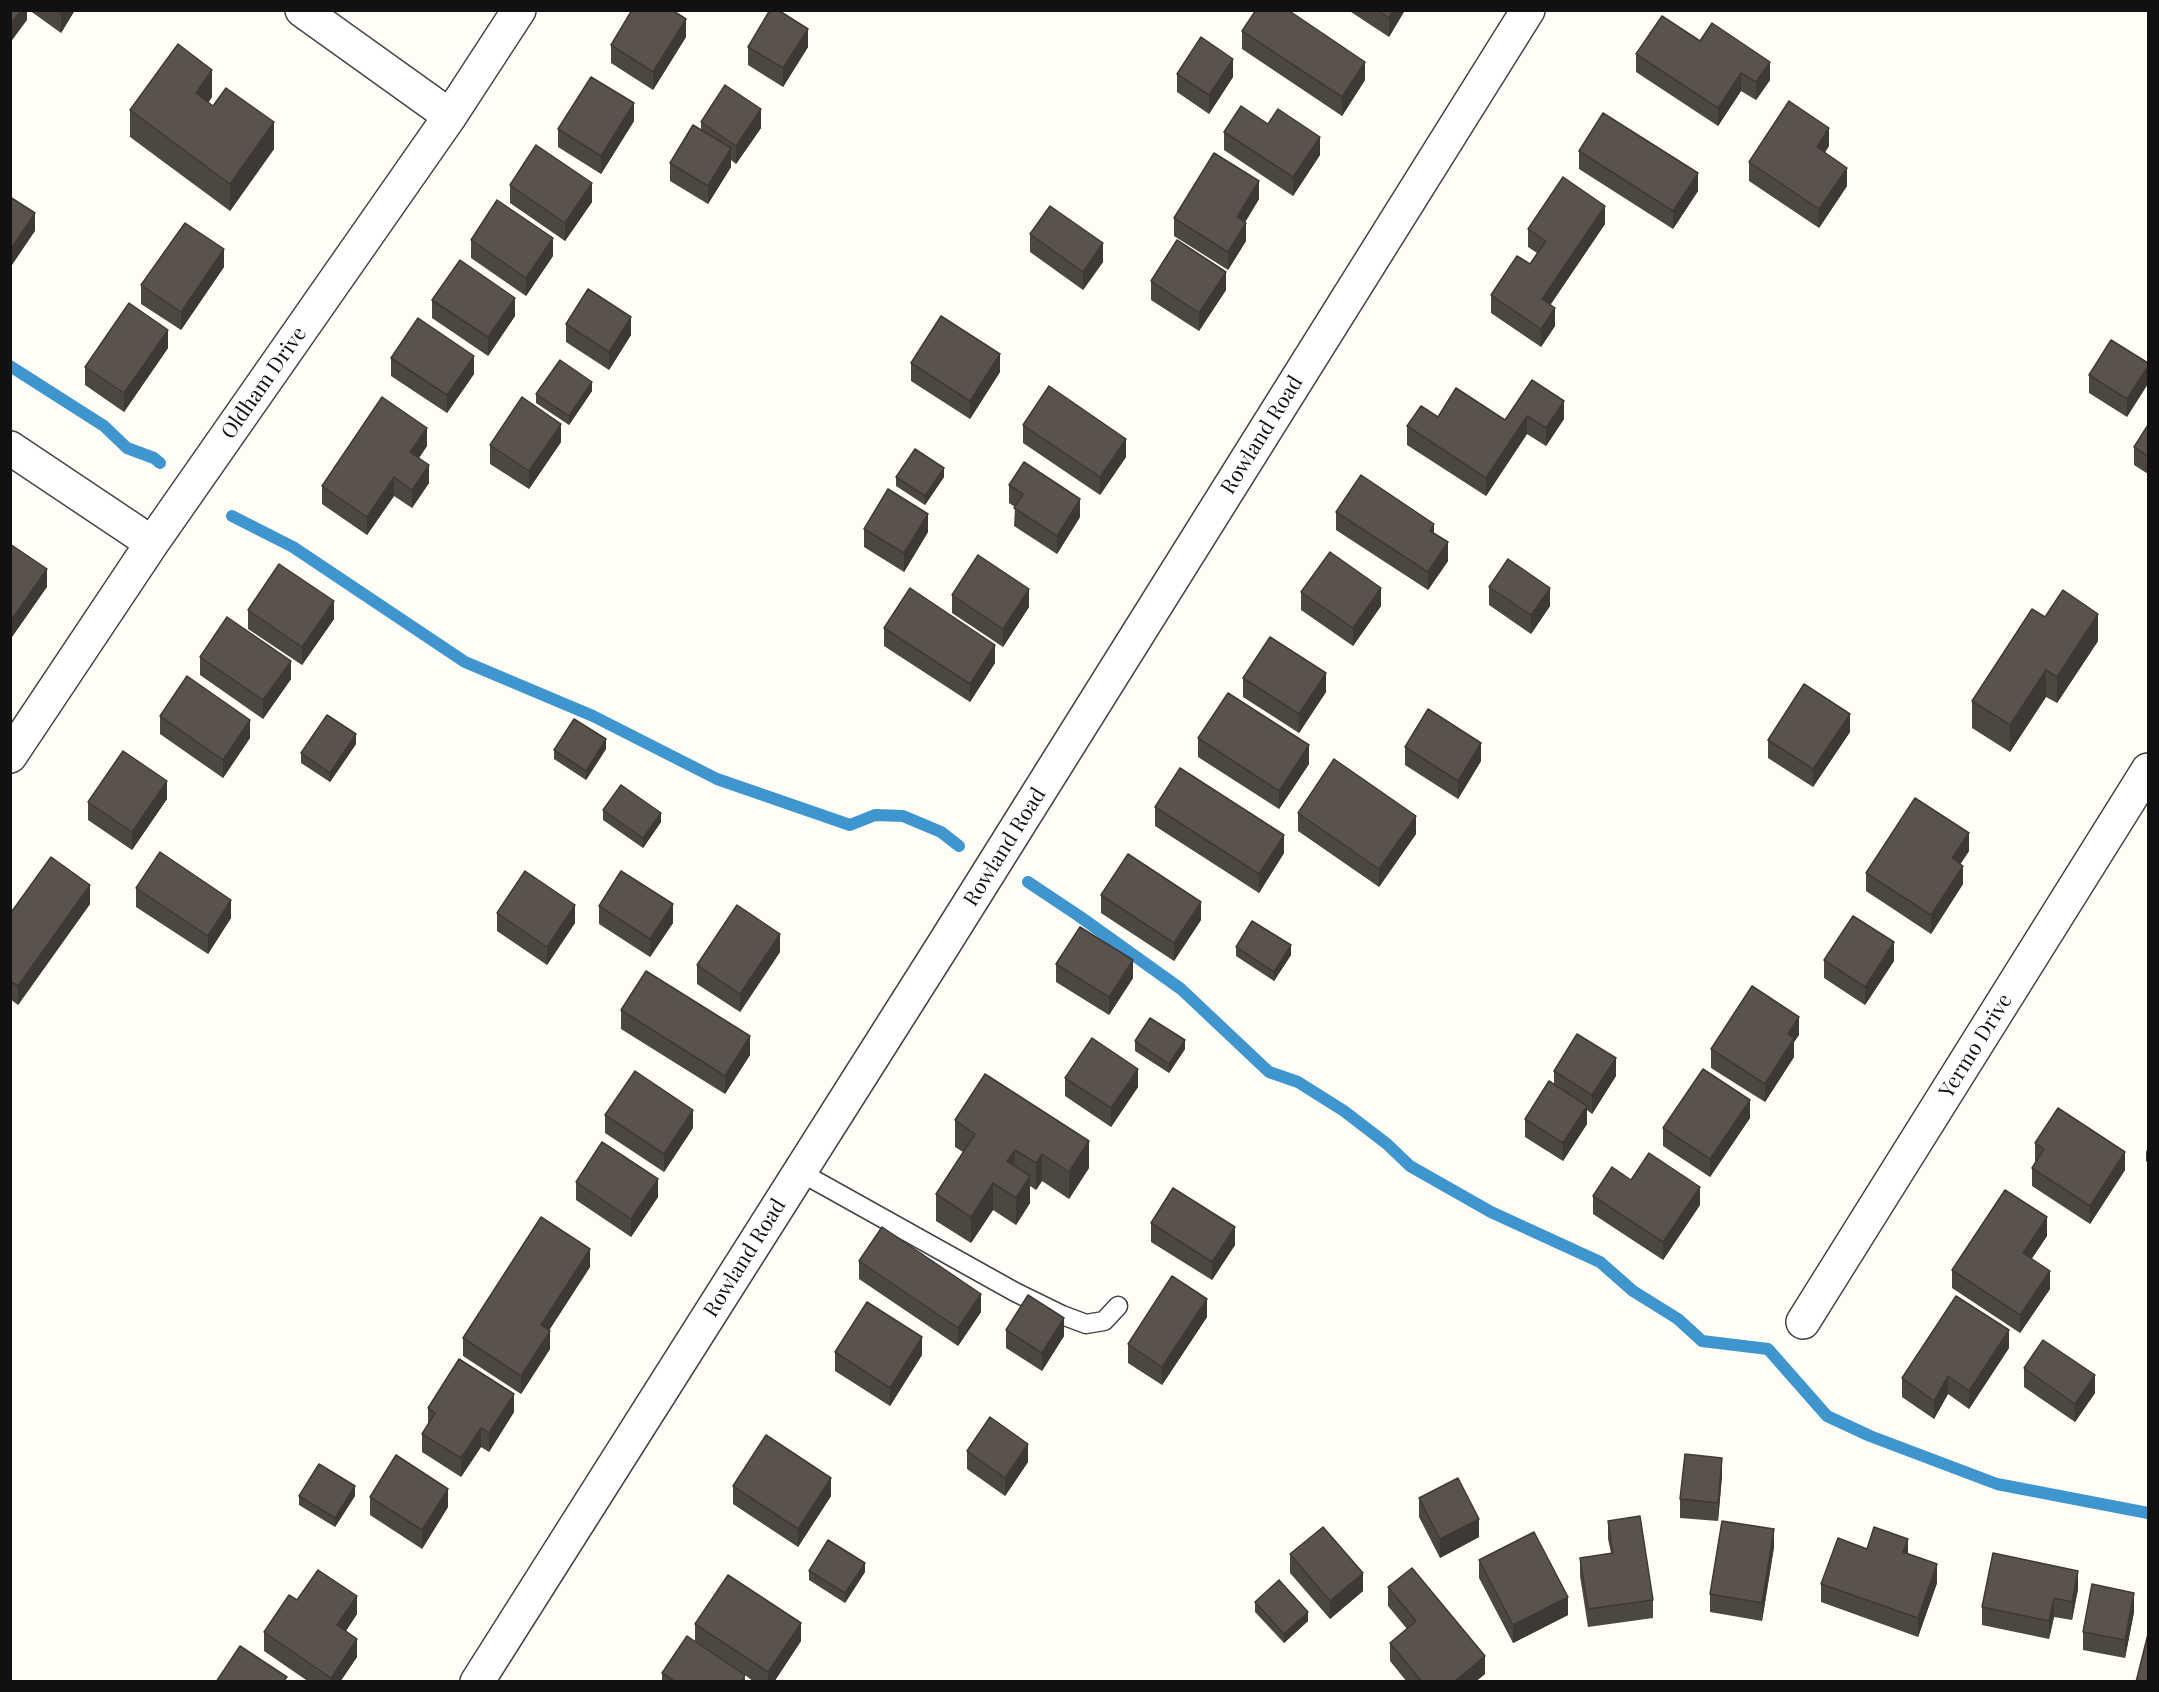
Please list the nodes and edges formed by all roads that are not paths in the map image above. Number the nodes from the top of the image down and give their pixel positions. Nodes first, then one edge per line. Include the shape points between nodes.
1 (302, 10) edge
2 (519, 10) edge
3 (1528, 10) edge
4 (450, 116) junction
5 (10, 448) edge
6 (152, 543) junction
7 (10, 756) edge
8 (2148, 770) edge
9 (800, 1172) junction
10 (1118, 1306) dead end
11 (1803, 1322) dead end
12 (477, 1682) edge

1 - 4 street
2 - 4 street, Oldham Drive
3 - 9 street, Rowland Road
4 - 6 street, Oldham Drive
5 - 6 street
6 - 7 street, Oldham Drive
8 - 11 street, Yermo Drive
9 - 10 lane via 1062,1315 1086,1324 1104,1321
9 - 12 street, Rowland Road

